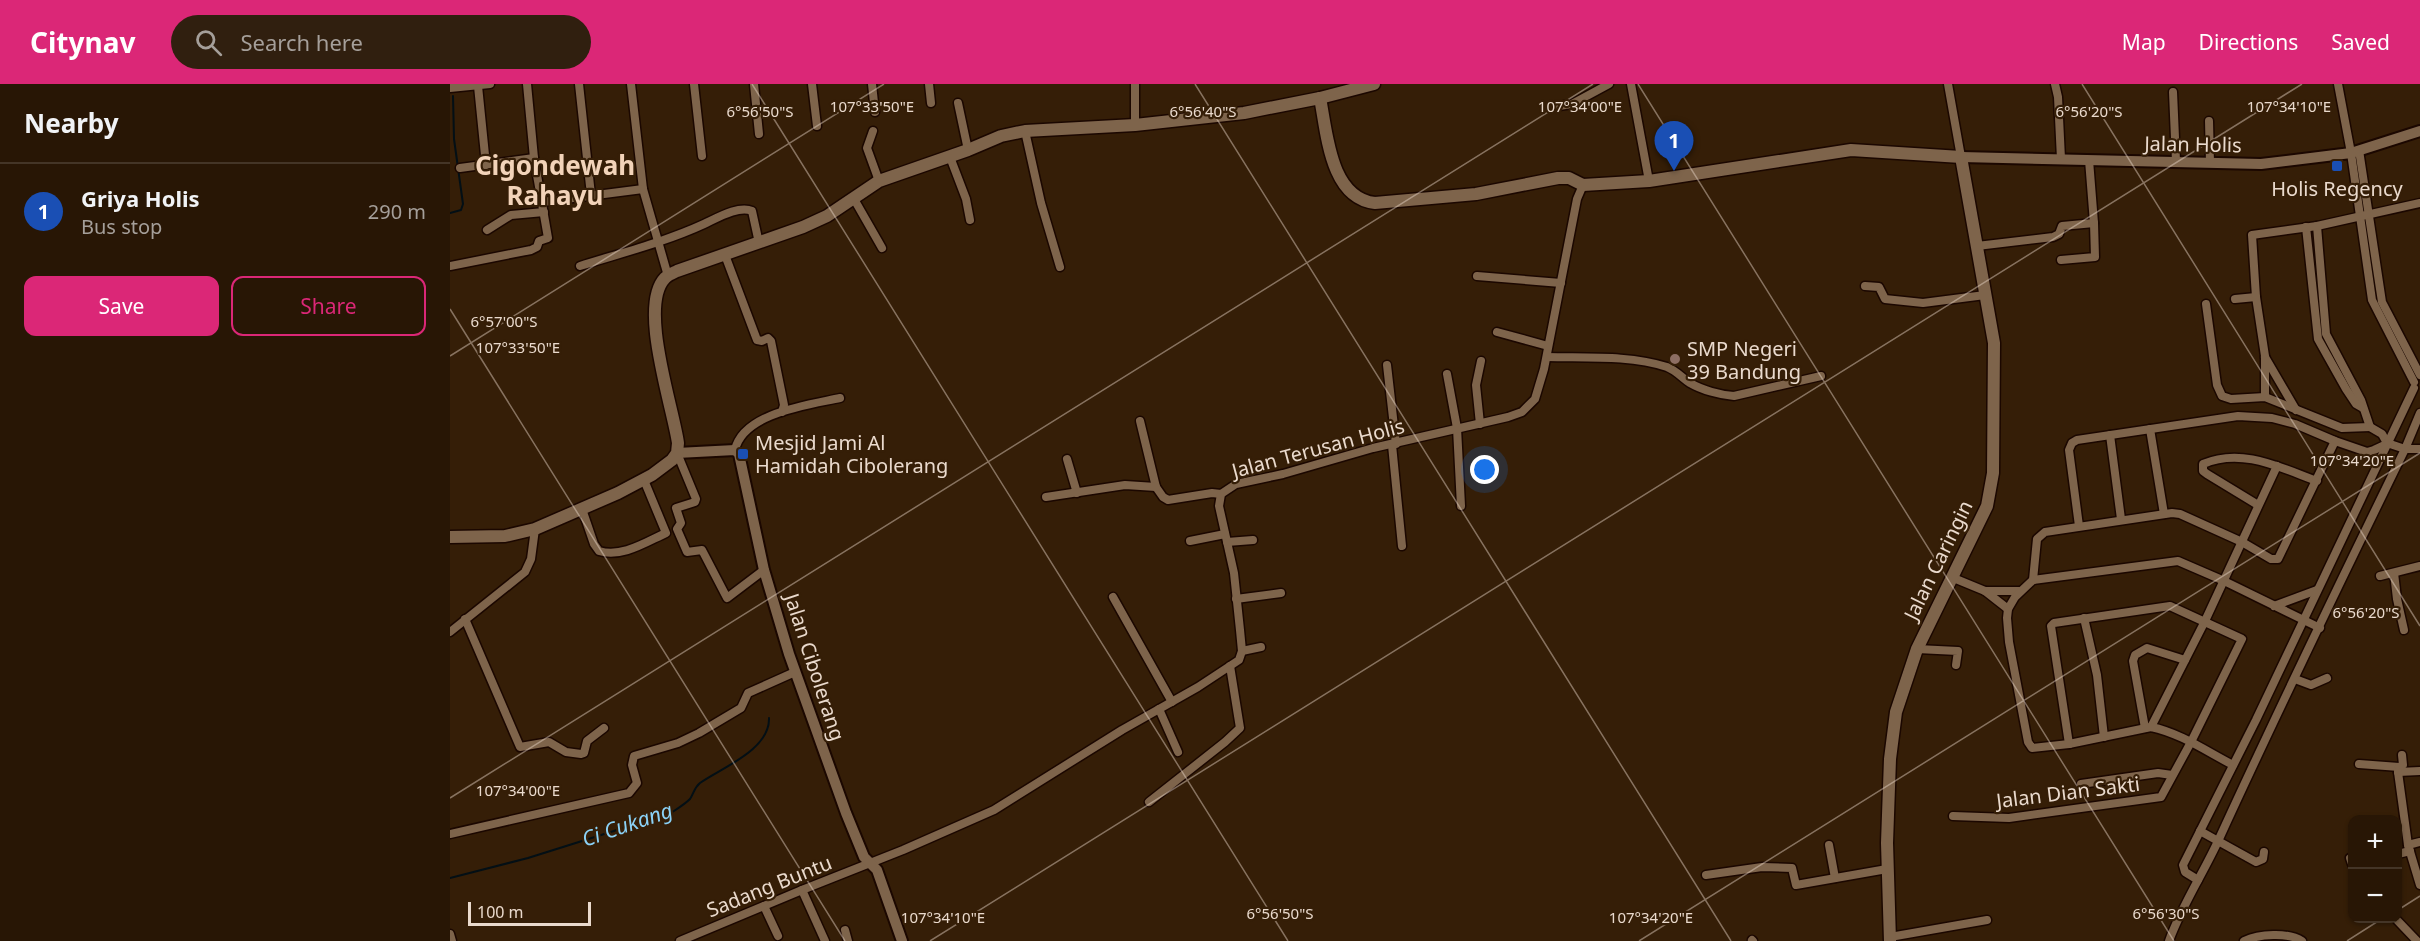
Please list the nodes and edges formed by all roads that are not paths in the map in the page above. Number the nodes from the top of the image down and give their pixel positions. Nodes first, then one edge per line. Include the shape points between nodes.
1 (489, 84) edge
2 (527, 84) edge
3 (579, 84) edge
4 (631, 84) edge
5 (694, 84) edge
6 (754, 84) edge
7 (812, 84) edge
8 (872, 84) edge
9 (929, 84) edge
10 (1135, 84) edge
11 (1374, 84) edge
12 (1609, 84) edge
13 (1631, 84) edge
14 (1948, 84) edge
15 (2055, 84) edge
16 (2338, 84) edge
17 (478, 86) junction
18 (450, 88) edge
19 (2173, 92) dead end
20 (1320, 98) junction
21 (931, 103) dead end
22 (958, 103) dead end
23 (1559, 106) dead end
24 (875, 112) dead end
25 (2209, 121) dead end
26 (1135, 125) junction
27 (817, 126) dead end
28 (873, 131) dead end
29 (1025, 131) junction
30 (2420, 131) edge
31 (759, 134) dead end
32 (968, 150) junction
33 (2355, 152) junction
34 (702, 156) dead end
35 (950, 157) junction
36 (1961, 157) junction
37 (534, 158) junction
38 (2061, 159) junction
39 (2088, 160) junction
40 (2175, 161) junction
41 (2210, 163) junction
42 (486, 165) junction
43 (460, 168) dead end
44 (879, 181) junction
45 (1649, 181) junction
46 (1583, 185) junction
47 (643, 189) junction
48 (591, 195) junction
49 (854, 199) junction
50 (542, 202) junction
51 (2420, 203) edge
52 (544, 212) junction
53 (2365, 216) junction
54 (970, 220) dead end
55 (2094, 223) junction
56 (2317, 226) junction
57 (2306, 227) junction
58 (488, 230) dead end
59 (658, 241) junction
60 (759, 243) junction
61 (1977, 246) junction
62 (882, 248) dead end
63 (725, 255) junction
64 (2313, 256) junction
65 (2061, 261) dead end
66 (450, 266) edge
67 (580, 266) dead end
68 (1060, 267) dead end
69 (668, 276) junction
70 (1478, 276) dead end
71 (1561, 283) junction
72 (1865, 286) dead end
73 (1985, 295) junction
74 (2256, 297) junction
75 (2235, 299) dead end
76 (2206, 304) dead end
77 (1497, 332) dead end
78 (1548, 346) junction
79 (2265, 356) junction
80 (1547, 357) junction
81 (1481, 362) dead end
82 (1387, 365) dead end
83 (1447, 374) dead end
84 (1821, 376) dead end
85 (2417, 383) edge
86 (2265, 397) junction
87 (840, 398) dead end
88 (782, 411) junction
89 (2296, 411) junction
90 (2420, 413) edge
91 (1140, 421) dead end
92 (1480, 424) junction
93 (2370, 427) junction
94 (1457, 428) junction
95 (2151, 429) junction
96 (2110, 435) junction
97 (2335, 441) junction
98 (2387, 443) junction
99 (1394, 445) junction
100 (2405, 449) junction
101 (2420, 449) edge
102 (735, 450) junction
103 (677, 453) junction
104 (1067, 459) dead end
105 (2277, 466) junction
106 (644, 480) junction
107 (2317, 481) junction
108 (1156, 487) junction
109 (1077, 493) junction
110 (1221, 494) junction
111 (1046, 497) dead end
112 (2258, 505) junction
113 (1461, 507) dead end
114 (582, 509) junction
115 (2164, 514) junction
116 (2121, 519) junction
117 (2079, 526) junction
118 (536, 529) junction
119 (677, 529) junction
120 (666, 533) junction
121 (450, 537) edge
122 (1226, 538) junction
123 (1253, 540) dead end
124 (1190, 541) dead end
125 (2242, 542) junction
126 (1402, 546) dead end
127 (2420, 566) edge
128 (764, 570) junction
129 (2394, 573) junction
130 (2380, 576) dead end
131 (1951, 577) junction
132 (2033, 580) junction
133 (2223, 580) junction
134 (2317, 590) junction
135 (1985, 591) junction
136 (2019, 591) junction
137 (1281, 592) dead end
138 (1113, 597) dead end
139 (1236, 599) junction
140 (2274, 606) junction
141 (2008, 609) junction
142 (2084, 618) junction
143 (465, 619) junction
144 (2302, 620) junction
145 (2205, 621) junction
146 (2320, 628) junction
147 (2404, 630) dead end
148 (450, 632) edge
149 (1261, 647) dead end
150 (1917, 649) junction
151 (1242, 651) junction
152 (2185, 660) junction
153 (1956, 665) dead end
154 (1230, 666) junction
155 (795, 672) junction
156 (2327, 678) dead end
157 (2295, 679) junction
158 (1172, 702) junction
159 (1159, 709) junction
160 (2148, 727) junction
161 (604, 728) dead end
162 (2104, 737) junction
163 (2191, 742) junction
164 (2069, 744) junction
165 (1178, 752) dead end
166 (2402, 755) dead end
167 (2359, 764) dead end
168 (2233, 765) junction
169 (2398, 770) junction
170 (2420, 771) edge
171 (2172, 775) junction
172 (2081, 784) dead end
173 (1149, 802) dead end
174 (1953, 816) dead end
175 (2200, 831) junction
176 (450, 834) edge
177 (2218, 842) junction
178 (2420, 842) edge
179 (1829, 845) dead end
180 (2409, 848) junction
181 (2264, 852) dead end
182 (2402, 852) edge
183 (871, 863) junction
184 (1887, 869) junction
185 (1706, 875) dead end
186 (1835, 878) junction
187 (2198, 880) junction
188 (2420, 885) edge
189 (802, 890) junction
190 (764, 906) junction
191 (1987, 920) dead end
192 (2400, 923) edge
193 (845, 930) dead end
194 (450, 934) edge
195 (778, 936) dead end
196 (2417, 938) edge
197 (1890, 939) edge
198 (452, 941) edge
199 (680, 941) edge
200 (825, 941) edge
201 (848, 941) edge
202 (902, 941) edge
203 (2169, 941) edge
204 (2244, 941) edge
205 (2302, 941) edge

1 - 17 street
2 - 37 street
3 - 48 street
4 - 47 street
5 - 34 street
6 - 31 street
7 - 27 street
8 - 24 street
9 - 21 street
10 - 26 street
11 - 20 main road
12 - 23 street via 1572,104
13 - 45 street
14 - 36 street
15 - 38 street
16 - 33 street
17 - 18 street
17 - 42 street
19 - 40 street
20 - 26 main road via 1244,113
20 - 46 main road via 1336,169 1348,190 1365,202 1476,194 1558,177
22 - 32 street
25 - 41 street
26 - 29 main road
28 - 44 street via 867,148
29 - 32 main road
29 - 68 street
30 - 33 street, Jalan Holis
32 - 35 main road
33 - 41 street, Jalan Holis via 2261,164
33 - 53 street
35 - 44 main road
35 - 54 street
36 - 38 street, Jalan Holis
36 - 45 main road via 1851,150
36 - 61 main road, Jalan Caringin
37 - 42 street
37 - 50 street
38 - 39 street, Jalan Holis
39 - 40 street, Jalan Holis
39 - 55 street
40 - 41 street, Jalan Holis
42 - 43 street
44 - 49 main road
45 - 46 main road
46 - 71 street, Jalan Terusan Holis
47 - 48 street
47 - 59 street
48 - 50 street
49 - 60 main road via 803,227
49 - 62 street
50 - 52 street
51 - 53 street
52 - 58 street via 511,215
52 - 66 street via 548,238 537,242 536,248
53 - 56 street
53 - 85 street via 2372,300
55 - 61 street via 2062,226 2053,237
55 - 65 street via 2095,257
56 - 57 street
56 - 64 street
57 - 64 street
57 - 74 street via 2252,236
59 - 60 street via 747,209 752,211
59 - 67 street
59 - 69 street
60 - 63 main road
61 - 73 main road, Jalan Caringin
63 - 69 main road
63 - 88 street via 757,340 771,341
64 - 93 street via 2326,344 2361,400
69 - 103 main road via 655,301 655,327 677,433
70 - 71 street
71 - 78 street, Jalan Terusan Holis
72 - 73 street via 1879,287 1885,299 1912,303
73 - 131 main road, Jalan Caringin via 1994,347 1993,473 1982,519
74 - 75 street
74 - 79 street
76 - 86 street via 2220,394 2230,399
77 - 78 street
78 - 80 street, Jalan Terusan Holis
79 - 86 street
79 - 89 street
80 - 84 street via 1661,366 1676,371 1694,385 1734,396
80 - 92 street, Jalan Terusan Holis via 1539,391 1528,407
81 - 92 street via 1476,386
82 - 99 street
83 - 94 street
85 - 98 street
86 - 89 street
87 - 88 street
88 - 102 street via 744,433
89 - 93 street via 2342,428
90 - 100 street
91 - 108 street
92 - 94 street, Jalan Terusan Holis
93 - 98 street via 2382,434
94 - 99 street, Jalan Terusan Holis
94 - 113 street
95 - 96 street
95 - 97 street via 2226,417 2256,417 2295,424
95 - 115 street
96 - 116 street
96 - 117 street via 2070,445
97 - 98 street via 2367,452
97 - 107 street
98 - 100 street
98 - 134 street
99 - 110 street, Jalan Terusan Holis via 1236,484
99 - 126 street
100 - 101 street
100 - 146 street
102 - 103 street
102 - 128 street, Jalan Cibolerang via 741,462
103 - 106 main road
103 - 119 street via 696,501 676,508 681,523
104 - 109 street
105 - 107 street
105 - 112 street
105 - 112 street via 2241,458 2203,464 2206,474
106 - 114 main road
106 - 120 street
107 - 125 street via 2278,559
108 - 109 street via 1125,485
108 - 110 street via 1168,500
109 - 111 street
110 - 122 street, Jalan Terusan Holis via 1219,506
112 - 125 street
114 - 118 main road
114 - 120 street via 594,544 603,553 627,550
115 - 116 street
115 - 125 street via 2180,514
116 - 117 street
117 - 132 street via 2039,535
118 - 121 main road via 505,536
118 - 143 street via 525,572
119 - 120 street
119 - 128 street via 687,552 702,550 727,598
122 - 123 street
122 - 124 street
122 - 139 street, Jalan Terusan Holis
125 - 133 street
127 - 129 street
128 - 155 street, Jalan Cibolerang
129 - 130 street
129 - 147 street
131 - 135 street
131 - 150 main road, Jalan Caringin
132 - 133 street via 2174,561
132 - 136 street
133 - 140 street
133 - 145 street
134 - 140 street
134 - 144 street
135 - 136 street
135 - 141 street
136 - 141 street
137 - 139 street
138 - 158 street
139 - 151 street, Jalan Terusan Holis
140 - 144 street
141 - 164 street via 2009,642 2029,746 2034,749
142 - 145 street via 2168,606
142 - 162 street via 2097,675
142 - 164 street via 2051,626
143 - 148 street
143 - 161 street via 520,747 549,742 566,752 581,754 587,741
144 - 146 street
144 - 168 street
145 - 152 street
145 - 163 street, Jalan Dian Sakti via 2240,637 2241,643
146 - 157 street
149 - 151 street
150 - 153 street via 1958,651
150 - 184 main road, Jalan Caringin via 1896,712 1892,741
151 - 154 street
152 - 160 street
152 - 160 street via 2147,648 2135,655 2133,661
154 - 158 street
154 - 173 street via 1240,728
155 - 176 street via 748,693 741,708 699,733 636,754 632,765 637,783 629,793
155 - 183 street, Jalan Cibolerang via 855,835 864,857
156 - 157 street via 2311,685
157 - 177 street
158 - 159 street
159 - 165 street
159 - 183 street via 994,810
160 - 162 street
160 - 163 street
162 - 164 street
163 - 168 street
163 - 171 street, Jalan Dian Sakti
166 - 169 street via 2403,765
167 - 169 street
168 - 175 street
169 - 170 street
169 - 180 street
171 - 172 street via 2158,773
171 - 174 street, Jalan Dian Sakti via 2163,795 2157,798 2009,818
175 - 177 street
175 - 187 street via 2183,867
177 - 181 street via 2256,862 2263,859
177 - 187 street
178 - 180 street
179 - 186 street
180 - 182 street
180 - 188 street
183 - 189 street, Sadang Buntu
183 - 202 street, Jalan Cibolerang
184 - 186 street
184 - 197 main road, Jalan Caringin
185 - 186 street via 1766,867 1793,869 1796,885
187 - 203 street
189 - 190 street, Sadang Buntu
189 - 200 street
190 - 195 street
190 - 199 street, Sadang Buntu
191 - 197 street
192 - 196 street
193 - 201 street
194 - 198 street
204 - 205 street via 2284,935

